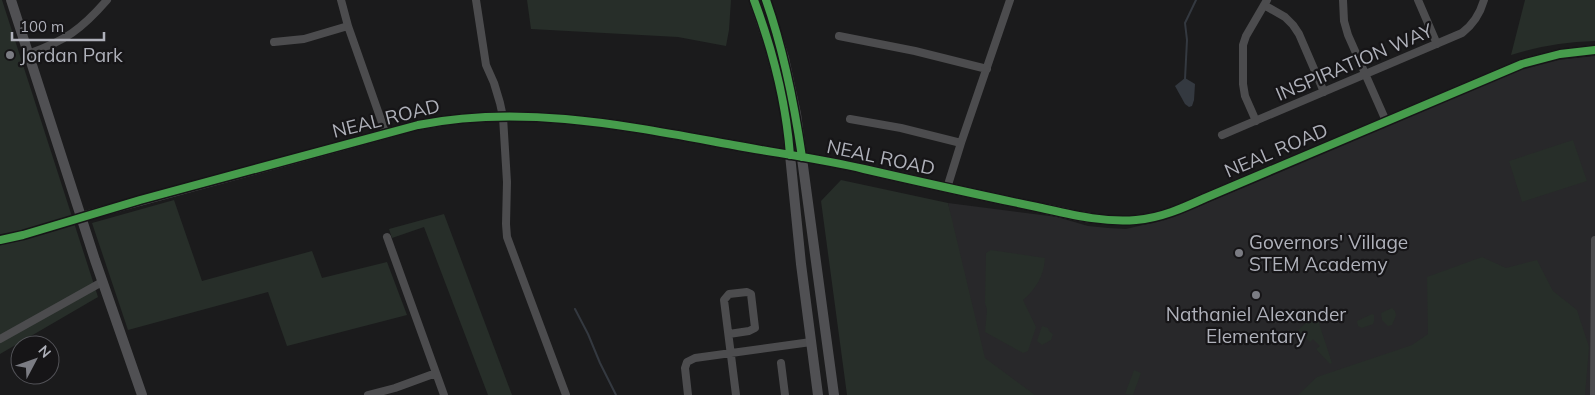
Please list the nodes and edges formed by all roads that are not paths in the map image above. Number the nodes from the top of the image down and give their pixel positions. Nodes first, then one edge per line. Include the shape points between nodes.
1 (11, 0) edge
2 (107, 0) edge
3 (341, 0) edge
4 (476, 0) edge
5 (754, 0) edge
6 (766, 0) edge
7 (1010, 0) edge
8 (1343, 0) edge
9 (1418, 0) edge
10 (1484, 0) edge
11 (1265, 2) edge
12 (348, 26) junction
13 (839, 36) dead end
14 (274, 42) dead end
15 (1437, 44) junction
16 (1595, 50) edge
17 (28, 54) junction
18 (987, 69) junction
19 (1366, 74) junction
20 (1324, 92) junction
21 (503, 116) junction
22 (850, 119) dead end
23 (1256, 121) junction
24 (1386, 121) junction
25 (386, 134) junction
26 (1222, 135) dead end
27 (961, 143) junction
28 (790, 155) junction
29 (802, 157) junction
30 (947, 188) junction
31 (81, 217) junction
32 (386, 237) dead end
33 (0, 240) edge
34 (1595, 240) edge
35 (102, 282) junction
36 (728, 334) junction
37 (0, 339) edge
38 (811, 342) junction
39 (731, 354) junction
40 (781, 363) dead end
41 (436, 373) junction
42 (142, 395) edge
43 (368, 395) edge
44 (444, 395) edge
45 (566, 395) edge
46 (688, 395) edge
47 (736, 395) edge
48 (785, 395) edge
49 (818, 395) edge
50 (834, 395) edge
51 (1594, 395) edge

1 - 17 street
2 - 17 street via 69,35
3 - 12 street
4 - 21 street via 486,65
5 - 28 street via 778,75
6 - 29 street via 790,82
7 - 18 street
8 - 19 street via 1346,28
9 - 15 street
10 - 15 street, INSPIRATION WAY via 1471,26
11 - 20 street via 1286,17 1299,34
11 - 23 street via 1243,46 1245,96
12 - 14 street via 304,39
12 - 25 street
13 - 18 street
15 - 19 street, INSPIRATION WAY
16 - 24 street, NEAL ROAD via 1560,54 1522,64
17 - 31 street
18 - 27 street
19 - 20 street, INSPIRATION WAY
19 - 24 street
20 - 23 street, INSPIRATION WAY
21 - 25 street, NEAL ROAD via 449,119
21 - 28 street, NEAL ROAD via 577,119
21 - 45 street via 507,237
22 - 27 street
23 - 26 street, INSPIRATION WAY
24 - 30 street, NEAL ROAD via 1205,198 1146,219 1094,218
25 - 31 street, NEAL ROAD
27 - 30 street
28 - 29 street, NEAL ROAD
28 - 38 street
29 - 30 street, NEAL ROAD
29 - 50 street
31 - 33 street
31 - 35 street
32 - 41 street
34 - 51 street
35 - 37 street
35 - 42 street
36 - 36 street via 754,328 751,294 728,294 725,297
36 - 39 street
38 - 39 street
38 - 49 street
39 - 46 street via 695,358 687,362 684,372
39 - 47 street
40 - 48 street
41 - 43 street
41 - 44 street

